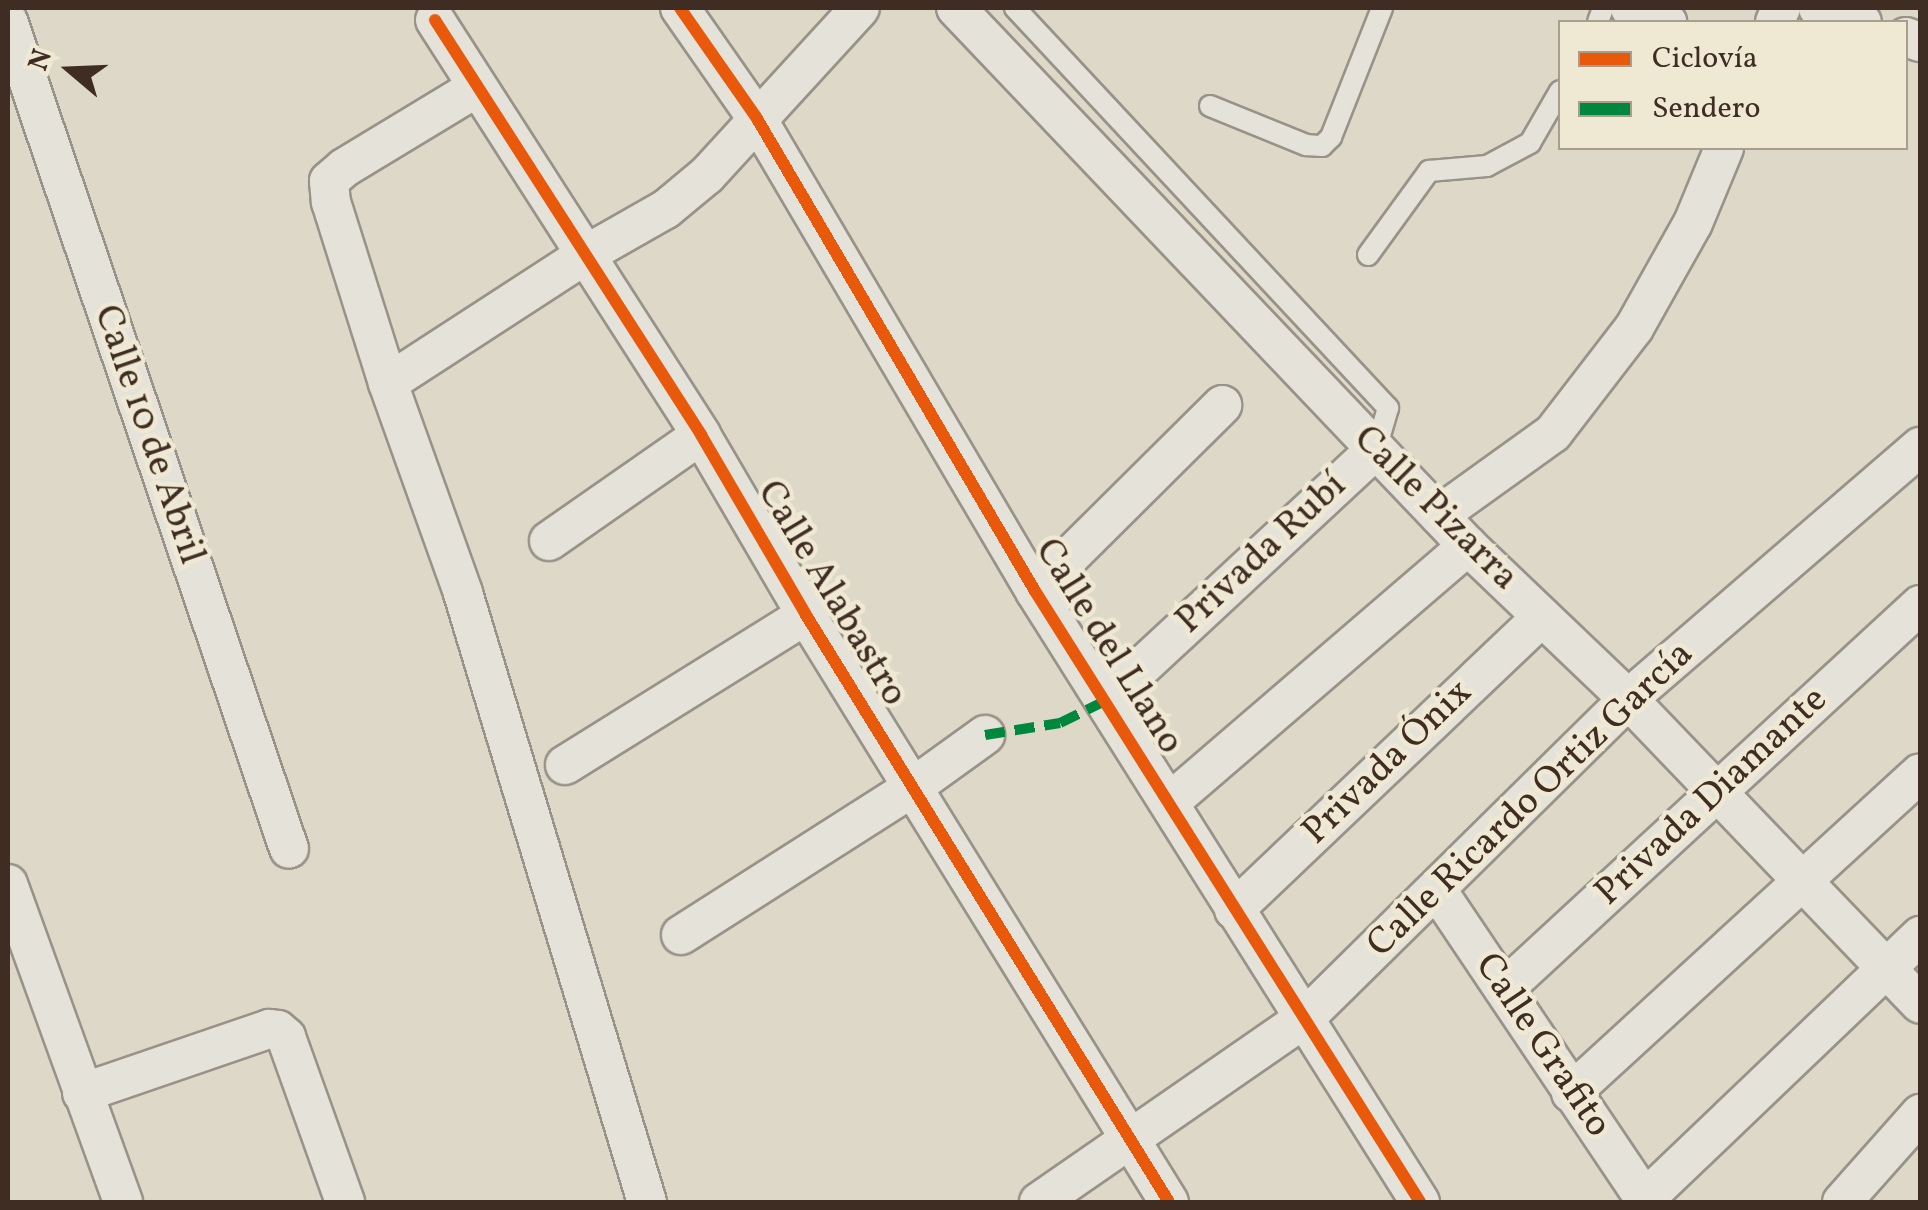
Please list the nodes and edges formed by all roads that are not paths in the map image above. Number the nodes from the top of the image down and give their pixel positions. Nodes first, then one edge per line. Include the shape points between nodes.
1 (680, 8) edge
2 (860, 8) edge
3 (956, 8) edge
4 (1015, 8) edge
5 (1382, 8) edge
6 (1630, 8) edge
7 (1818, 8) edge
8 (435, 20) dead end
9 (1663, 20) edge
10 (1856, 20) edge
11 (8, 22) edge
12 (1058, 54) junction
13 (1027, 82) junction
14 (476, 88) junction
15 (1558, 95) edge
16 (1210, 106) dead end
17 (756, 117) junction
18 (1723, 150) edge
19 (585, 254) junction
20 (1368, 255) dead end
21 (388, 383) junction
22 (1222, 406) dead end
23 (700, 435) junction
24 (1920, 446) edge
25 (1376, 449) junction
26 (1438, 515) junction
27 (549, 541) dead end
28 (1468, 546) junction
29 (1035, 591) junction
30 (1920, 605) edge
31 (806, 615) junction
32 (1542, 617) junction
33 (1628, 699) junction
34 (1104, 700) junction
35 (985, 735) dead end
36 (565, 765) dead end
37 (1920, 773) edge
38 (913, 787) junction
39 (1714, 794) junction
40 (1170, 802) junction
41 (289, 849) dead end
42 (1803, 882) junction
43 (8, 884) edge
44 (1438, 890) junction
45 (1234, 910) junction
46 (681, 935) dead end
47 (1920, 936) edge
48 (16, 944) edge
49 (1891, 968) junction
50 (1504, 989) junction
51 (1920, 1004) edge
52 (1305, 1018) junction
53 (82, 1093) junction
54 (1571, 1093) junction
55 (1920, 1114) edge
56 (1132, 1142) junction
57 (1646, 1201) edge
58 (123, 1202) edge
59 (345, 1202) edge
60 (647, 1202) edge
61 (1039, 1202) edge
62 (1170, 1202) edge
63 (1420, 1202) edge
64 (1842, 1202) edge

1 - 17 street, Calle del Llano
2 - 17 street
3 - 13 street, Calle Pizarra
4 - 12 lane
5 - 16 lane via 1322,146
6 - 9 street
7 - 10 street
8 - 14 street, Calle Alabastro
11 - 41 street, Calle 10 de Abril
12 - 13 lane
12 - 25 lane via 1388,408
13 - 25 street, Calle Pizarra
14 - 19 street, Calle Alabastro
14 - 21 street via 329,181
15 - 20 lane via 1530,144 1487,166 1429,171
17 - 19 street via 666,209
17 - 29 street, Calle del Llano
18 - 26 street via 1693,223 1634,328 1565,418
19 - 21 street
19 - 23 street, Calle Alabastro
21 - 60 street via 463,592
22 - 29 street
23 - 27 street
23 - 31 street, Calle Alabastro
24 - 33 street, Calle Ricardo Ortiz García
25 - 26 street, Calle Pizarra
25 - 34 street, Privada Rubí
26 - 28 street, Calle Pizarra
28 - 32 street, Calle Pizarra
28 - 40 street
29 - 34 street, Calle del Llano
30 - 39 street, Privada Diamante
31 - 36 street
31 - 38 street, Calle Alabastro
32 - 33 street, Calle Pizarra
32 - 45 street, Privada Ónix
33 - 39 street, Calle Pizarra
33 - 44 street, Calle Ricardo Ortiz García
34 - 40 street, Calle del Llano
35 - 38 street
37 - 42 street
38 - 46 street
38 - 56 street, Calle Alabastro
39 - 42 street, Calle Pizarra
39 - 50 street, Privada Diamante
40 - 45 street, Calle del Llano
42 - 49 street, Calle Pizarra
42 - 54 street
43 - 48 street
44 - 50 street, Calle Grafito
44 - 52 street, Calle Ricardo Ortiz García
45 - 52 street, Calle del Llano
47 - 49 street
48 - 53 street
49 - 51 street, Calle Pizarra
49 - 57 street
50 - 54 street, Calle Grafito
52 - 56 street, Calle Ricardo Ortiz García
52 - 63 street, Calle del Llano
53 - 58 street
53 - 59 street via 278,1030
54 - 57 street, Calle Grafito
55 - 64 street
56 - 61 street, Calle Ricardo Ortiz García
56 - 62 street, Calle Alabastro

